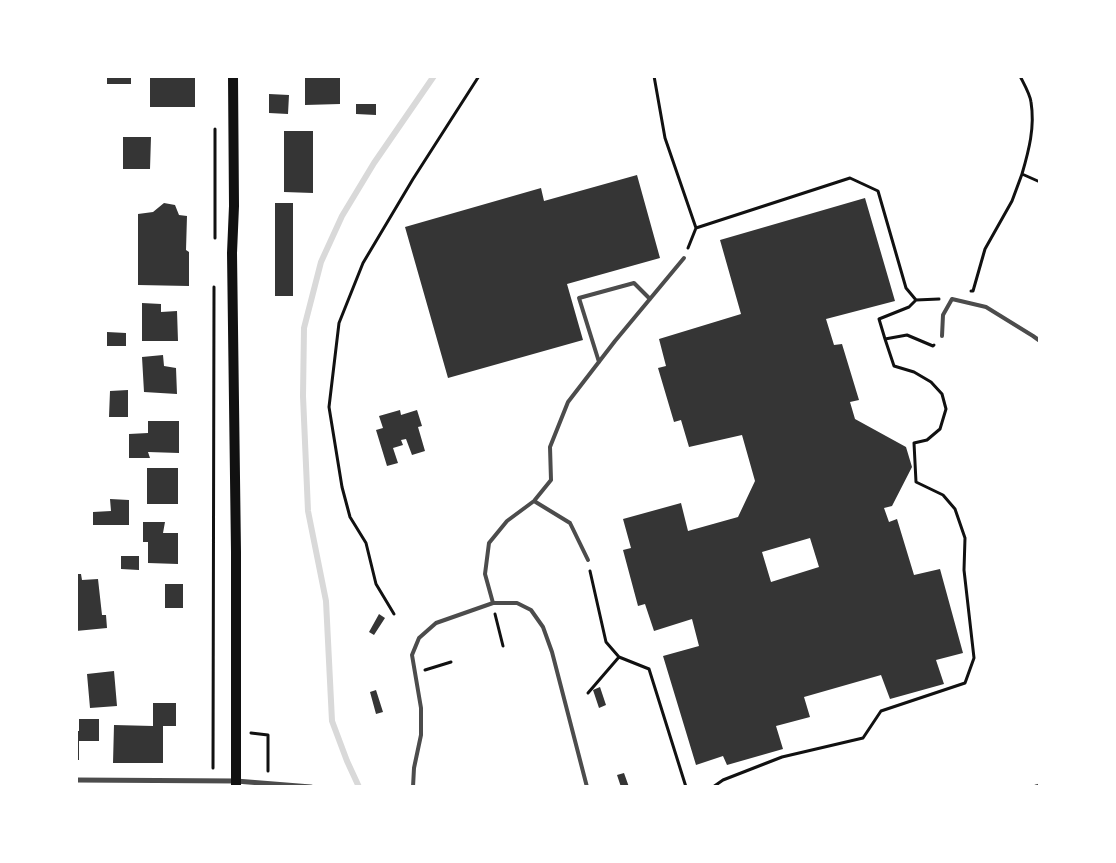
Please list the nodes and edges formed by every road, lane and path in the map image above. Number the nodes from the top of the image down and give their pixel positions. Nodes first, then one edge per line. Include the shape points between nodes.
1 (232, 76) edge
2 (479, 76) edge
3 (654, 76) edge
4 (1020, 76) edge
5 (215, 126) dead end
6 (1022, 174) junction
7 (1040, 182) edge
8 (696, 228) junction
9 (215, 244) dead end
10 (684, 258) joint
11 (214, 284) dead end
12 (650, 299) junction
13 (952, 299) junction
14 (916, 300) junction
15 (942, 336) joint
16 (885, 339) junction
17 (1040, 341) edge
18 (599, 362) junction
19 (534, 501) junction
20 (588, 560) joint
21 (493, 603) junction
22 (394, 614) dead end
23 (503, 646) dead end
24 (619, 657) junction
25 (451, 662) dead end
26 (414, 673) junction
27 (588, 693) dead end
28 (76, 780) edge
29 (212, 781) junction
30 (236, 784) edge
31 (1040, 786) edge
32 (311, 787) edge
33 (413, 787) edge
34 (587, 787) edge
35 (686, 787) edge
36 (713, 787) edge
37 (1036, 787) edge

1 - 30 main road
2 - 22 path via 363,264 339,323 329,407 342,487 350,517 366,543 376,584
3 - 8 path via 665,138
4 - 6 path via 1031,100 1033,123
5 - 9 path
6 - 7 path
6 - 13 path via 1012,201 985,249 973,291
8 - 10 path
8 - 14 path via 850,178 878,191 906,288
10 - 12 lane
11 - 29 path
12 - 18 lane
12 - 18 lane via 634,283 579,298
13 - 14 path
13 - 15 lane via 943,316
13 - 17 lane via 986,307
14 - 16 path via 909,307 879,319
15 - 16 path via 933,346 907,335
16 - 36 path via 894,366 931,382 942,394 946,409 940,429 927,440 914,443 916,482 943,495 955,509 965,538 964,570 974,658 965,683 881,711 863,738 782,757
18 - 19 lane via 568,402 550,447 551,480
19 - 20 lane via 570,523
19 - 21 lane via 507,521 489,544 485,574
20 - 24 path via 606,642
21 - 23 path
21 - 26 lane via 430,628 419,638 412,655
21 - 34 lane via 524,606 531,610 543,627
24 - 27 path
24 - 35 path via 649,669
25 - 26 path
26 - 33 lane via 421,708 421,735
28 - 29 street
29 - 30 street
30 - 32 street
31 - 37 street

